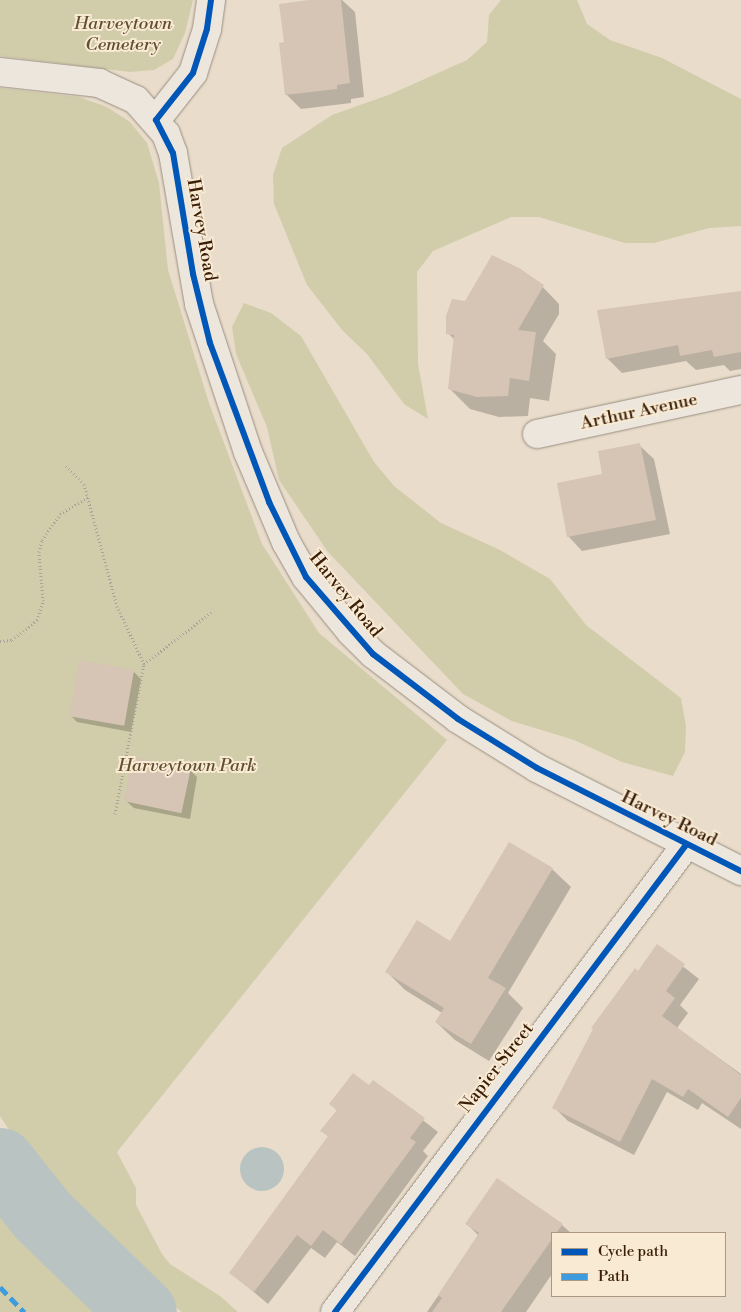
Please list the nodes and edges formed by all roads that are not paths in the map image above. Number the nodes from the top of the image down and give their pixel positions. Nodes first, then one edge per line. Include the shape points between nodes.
1 (211, 0) edge
2 (0, 72) edge
3 (156, 120) junction
4 (741, 390) edge
5 (537, 434) dead end
6 (686, 845) junction
7 (741, 871) edge
8 (335, 1312) edge

1 - 3 street via 205,36 193,73
2 - 3 street, Harvey Road via 99,83 136,100
3 - 6 street, Harvey Road via 173,153 197,297 210,343 265,494 306,577 373,654 458,719 537,768
4 - 5 street, Arthur Avenue
6 - 7 street, Harvey Road
6 - 8 street, Napier Street

